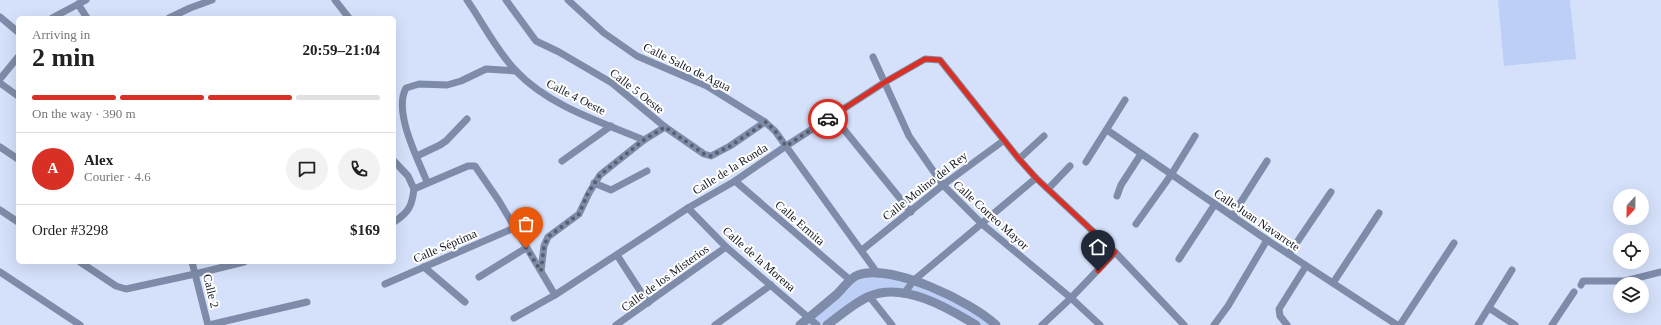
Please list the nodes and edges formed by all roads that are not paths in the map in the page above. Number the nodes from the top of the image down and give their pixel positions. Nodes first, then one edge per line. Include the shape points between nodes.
1 (86, 0) edge
2 (212, 0) edge
3 (335, 0) edge
4 (467, 0) edge
5 (506, 0) edge
6 (568, 0) edge
7 (78, 4) junction
8 (56, 16) edge
9 (86, 16) edge
10 (173, 16) edge
11 (347, 16) edge
12 (0, 17) edge
13 (16, 30) edge
14 (873, 57) dead end
15 (16, 59) edge
16 (516, 70) junction
17 (0, 79) edge
18 (885, 82) junction
19 (0, 83) edge
20 (16, 95) edge
21 (1125, 100) dead end
22 (833, 116) junction
23 (467, 119) dead end
24 (766, 122) junction
25 (611, 126) junction
26 (665, 127) junction
27 (1107, 130) junction
28 (1044, 136) dead end
29 (1195, 136) dead end
30 (644, 140) junction
31 (1003, 141) junction
32 (786, 146) junction
33 (0, 147) edge
34 (1141, 154) junction
35 (417, 156) junction
36 (16, 157) edge
37 (1019, 159) junction
38 (562, 161) dead end
39 (1267, 161) dead end
40 (1086, 162) dead end
41 (396, 164) edge
42 (1070, 166) dead end
43 (647, 171) dead end
44 (1171, 175) junction
45 (1036, 178) junction
46 (427, 182) junction
47 (734, 182) junction
48 (594, 184) junction
49 (943, 185) junction
50 (414, 189) junction
51 (1048, 189) junction
52 (1331, 192) dead end
53 (1117, 196) dead end
54 (1215, 204) junction
55 (688, 208) junction
56 (0, 211) edge
57 (910, 212) junction
58 (1379, 213) dead end
59 (1232, 216) junction
60 (16, 221) edge
61 (396, 221) edge
62 (982, 224) junction
63 (1136, 224) dead end
64 (514, 228) junction
65 (1267, 240) junction
66 (1454, 243) dead end
67 (726, 247) junction
68 (526, 248) junction
69 (862, 250) junction
70 (1115, 252) junction
71 (1289, 254) junction
72 (617, 255) junction
73 (1179, 259) dead end
74 (83, 264) edge
75 (192, 264) edge
76 (236, 264) edge
77 (1306, 266) junction
78 (424, 267) junction
79 (1512, 270) dead end
80 (541, 271) junction
81 (0, 272) edge
82 (1661, 272) edge
83 (195, 274) junction
84 (878, 274) junction
85 (479, 277) dead end
86 (850, 280) junction
87 (913, 281) junction
88 (1333, 283) junction
89 (385, 284) dead end
90 (771, 285) junction
91 (1581, 285) dead end
92 (1574, 292) dead end
93 (904, 294) junction
94 (555, 295) junction
95 (869, 296) junction
96 (1070, 298) junction
97 (307, 302) dead end
98 (465, 302) dead end
99 (648, 303) junction
100 (1489, 308) junction
101 (810, 317) junction
102 (514, 318) dead end
103 (619, 324) edge
104 (80, 325) edge
105 (209, 325) edge
106 (715, 325) edge
107 (800, 325) edge
108 (817, 325) edge
109 (827, 325) edge
110 (892, 325) edge
111 (976, 325) edge
112 (996, 325) edge
113 (1042, 325) edge
114 (1100, 325) edge
115 (1184, 325) edge
116 (1214, 325) edge
117 (1287, 325) edge
118 (1398, 325) edge
119 (1478, 325) edge
120 (1515, 325) edge
121 (1552, 325) edge

1 - 7 street
2 - 10 street
3 - 11 street
4 - 16 street, Calle 4 Oeste
5 - 26 street, Calle 5 Oeste via 536,41 612,83
6 - 24 street, Calle Salto de Agua via 604,33 637,56 707,86
7 - 8 street
7 - 9 street
12 - 13 street
14 - 18 street, Calle Correo Mayor
15 - 17 street
16 - 25 street, Calle 4 Oeste via 539,90 565,106
16 - 35 street via 486,69 461,82 419,84 406,88 403,99 404,125
18 - 22 street, Calle de la Ronda
18 - 31 street, Calle de la Ronda via 925,59 940,60
18 - 49 street, Calle Correo Mayor via 909,136
19 - 20 street
21 - 27 street
22 - 32 street, Calle de la Ronda
22 - 57 street
23 - 35 street via 446,141
24 - 26 street, Calle 5 Oeste via 711,156 704,154
24 - 32 street, Calle Salto de Agua
25 - 30 street, Calle 4 Oeste
25 - 38 street
26 - 30 street
27 - 34 street, Calle Juan Navarrete
27 - 40 street
28 - 37 street
29 - 44 street
30 - 48 street via 600,175
31 - 37 street
31 - 49 street, Calle Molino del Rey
32 - 47 street, Calle de la Ronda
32 - 69 street, Calle Salto de Agua
33 - 36 street
34 - 44 street, Calle Juan Navarrete
34 - 53 street
35 - 46 street
37 - 45 street
39 - 59 street
41 - 50 street via 408,176
42 - 51 street
43 - 48 street via 611,190
44 - 54 street, Calle Juan Navarrete
44 - 63 street
45 - 51 street
45 - 62 street
46 - 50 street
46 - 64 street via 468,166 478,167
47 - 55 street, Calle de la Ronda
47 - 86 street, Calle Ermita
48 - 80 street via 579,214 548,237 544,246
49 - 57 street, Calle Molino del Rey
49 - 62 street, Calle Correo Mayor
50 - 61 street via 412,204
51 - 70 street
52 - 71 street
54 - 59 street, Calle Juan Navarrete
54 - 73 street
55 - 67 street, Calle de la Morena
55 - 72 street, Calle de la Ronda
56 - 60 street
57 - 69 street, Calle Molino del Rey
58 - 88 street
59 - 65 street, Calle Juan Navarrete
62 - 87 street
62 - 96 street, Calle Correo Mayor
64 - 68 street
64 - 78 street, Calle Séptima
65 - 71 street, Calle Juan Navarrete
65 - 116 street
66 - 118 street
67 - 90 street, Calle de la Morena
67 - 99 street, Calle de los Misterios
68 - 80 street
68 - 85 street
69 - 84 street, Calle Salto de Agua
70 - 96 street
70 - 115 street
71 - 77 street, Calle Juan Navarrete
72 - 94 street, Calle de la Ronda
72 - 99 street
74 - 83 street via 116,286 126,289
75 - 83 street, Calle 2
76 - 83 street
77 - 88 street, Calle Juan Navarrete
77 - 117 street via 1279,309 1280,316
78 - 89 street, Calle Séptima
78 - 98 street
79 - 100 street
80 - 94 street
81 - 104 street
82 - 91 street via 1625,281 1583,281
83 - 105 street, Calle 2
84 - 86 street via 860,274
84 - 87 street via 890,274
86 - 101 street
87 - 93 street
87 - 112 street via 949,295
88 - 118 street, Calle Juan Navarrete
90 - 101 street, Calle de la Morena
90 - 106 street
92 - 121 street
93 - 95 street via 889,292
93 - 111 street via 947,307
94 - 102 street, Calle de la Ronda
95 - 109 street
95 - 110 street
96 - 113 street
96 - 114 street, Calle Correo Mayor
97 - 105 street
99 - 103 street, Calle de los Misterios
100 - 119 street
100 - 120 street
101 - 107 street
101 - 108 street, Calle de la Morena

